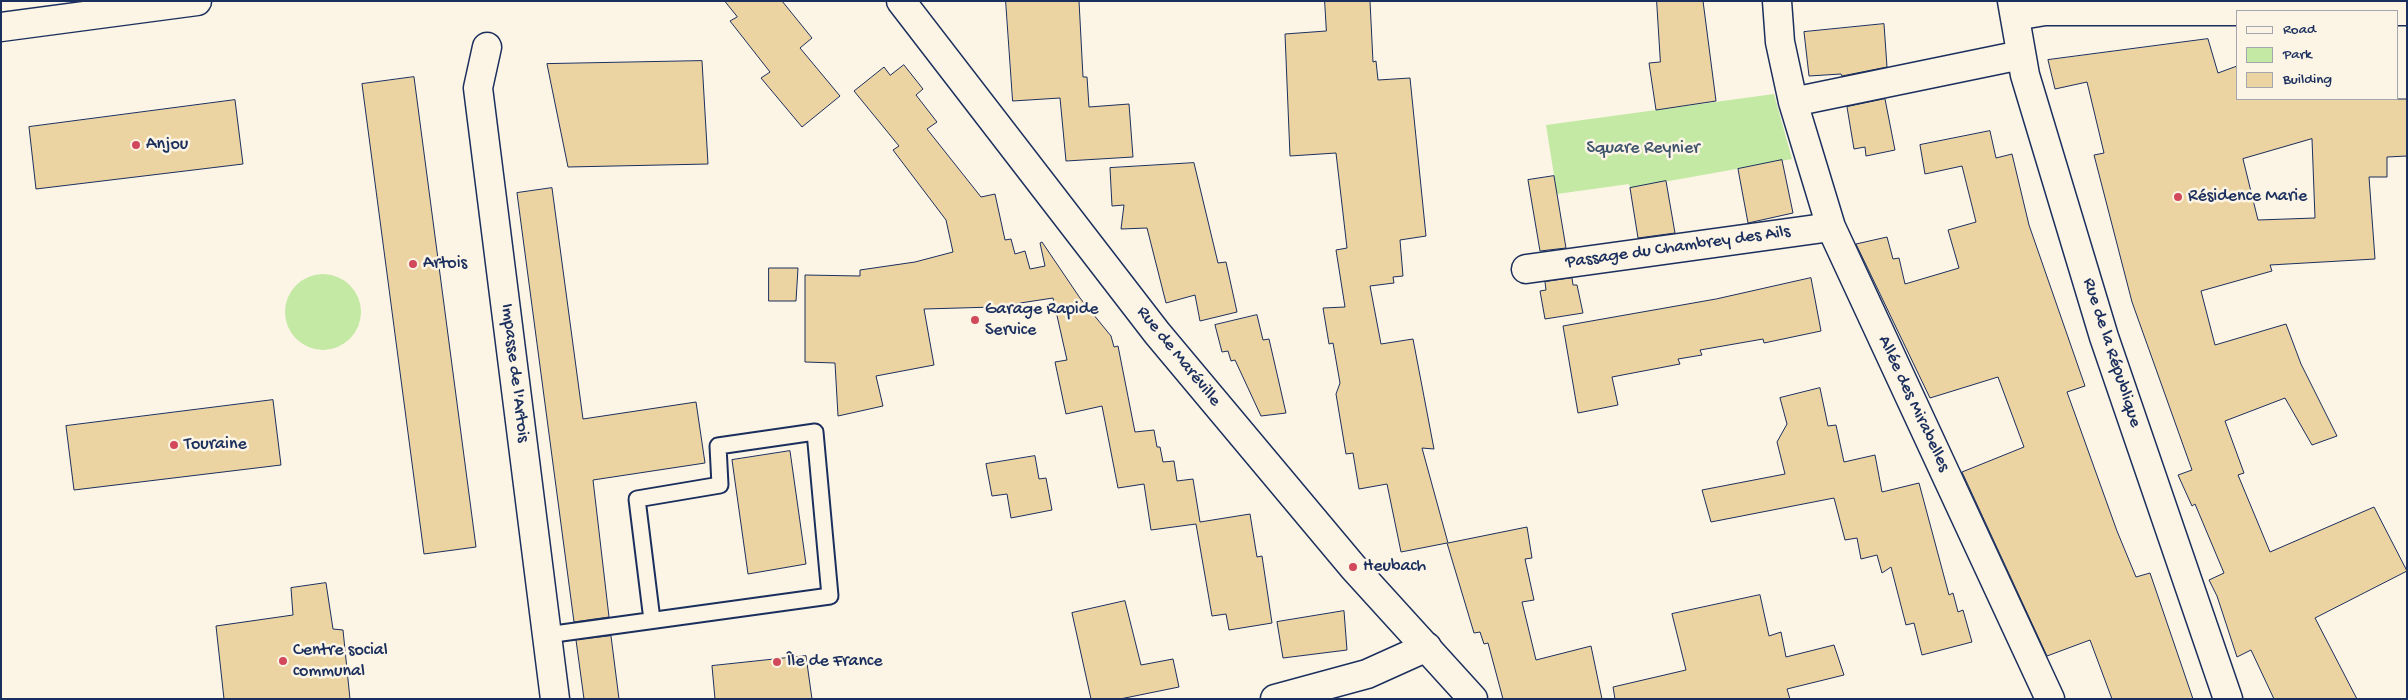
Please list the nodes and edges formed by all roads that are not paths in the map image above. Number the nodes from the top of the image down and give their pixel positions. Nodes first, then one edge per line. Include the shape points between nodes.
1 (197, 1) edge
2 (901, 1) edge
3 (1777, 1) edge
4 (2014, 9) edge
5 (2236, 11) edge
6 (1, 27) edge
7 (488, 47) dead end
8 (2021, 55) junction
9 (1793, 102) junction
10 (1831, 227) junction
11 (1526, 269) dead end
12 (652, 620) junction
13 (547, 635) junction
14 (1426, 647) junction
15 (555, 699) edge
16 (1275, 699) edge
17 (1473, 699) edge
18 (2050, 699) edge
19 (2228, 699) edge

1 - 6 street
2 - 14 street, Rue de Maréville via 1157,333 1283,486
3 - 9 street, Allée des Mirabelles via 1780,42
4 - 5 street
4 - 8 street, Rue de la République
7 - 13 street, Impasse de l'Artois via 478,88
8 - 9 street
8 - 19 street, Rue de la République via 2104,337
9 - 10 street, Allée des Mirabelles
10 - 11 street, Passage du Chambrey des Ails
10 - 18 street, Allée des Mirabelles
12 - 12 lane via 830,596 814,432 718,446 720,485 637,499
12 - 13 lane
13 - 15 street, Impasse de l'Artois
14 - 16 street via 1367,674
14 - 17 street, Rue de Maréville

